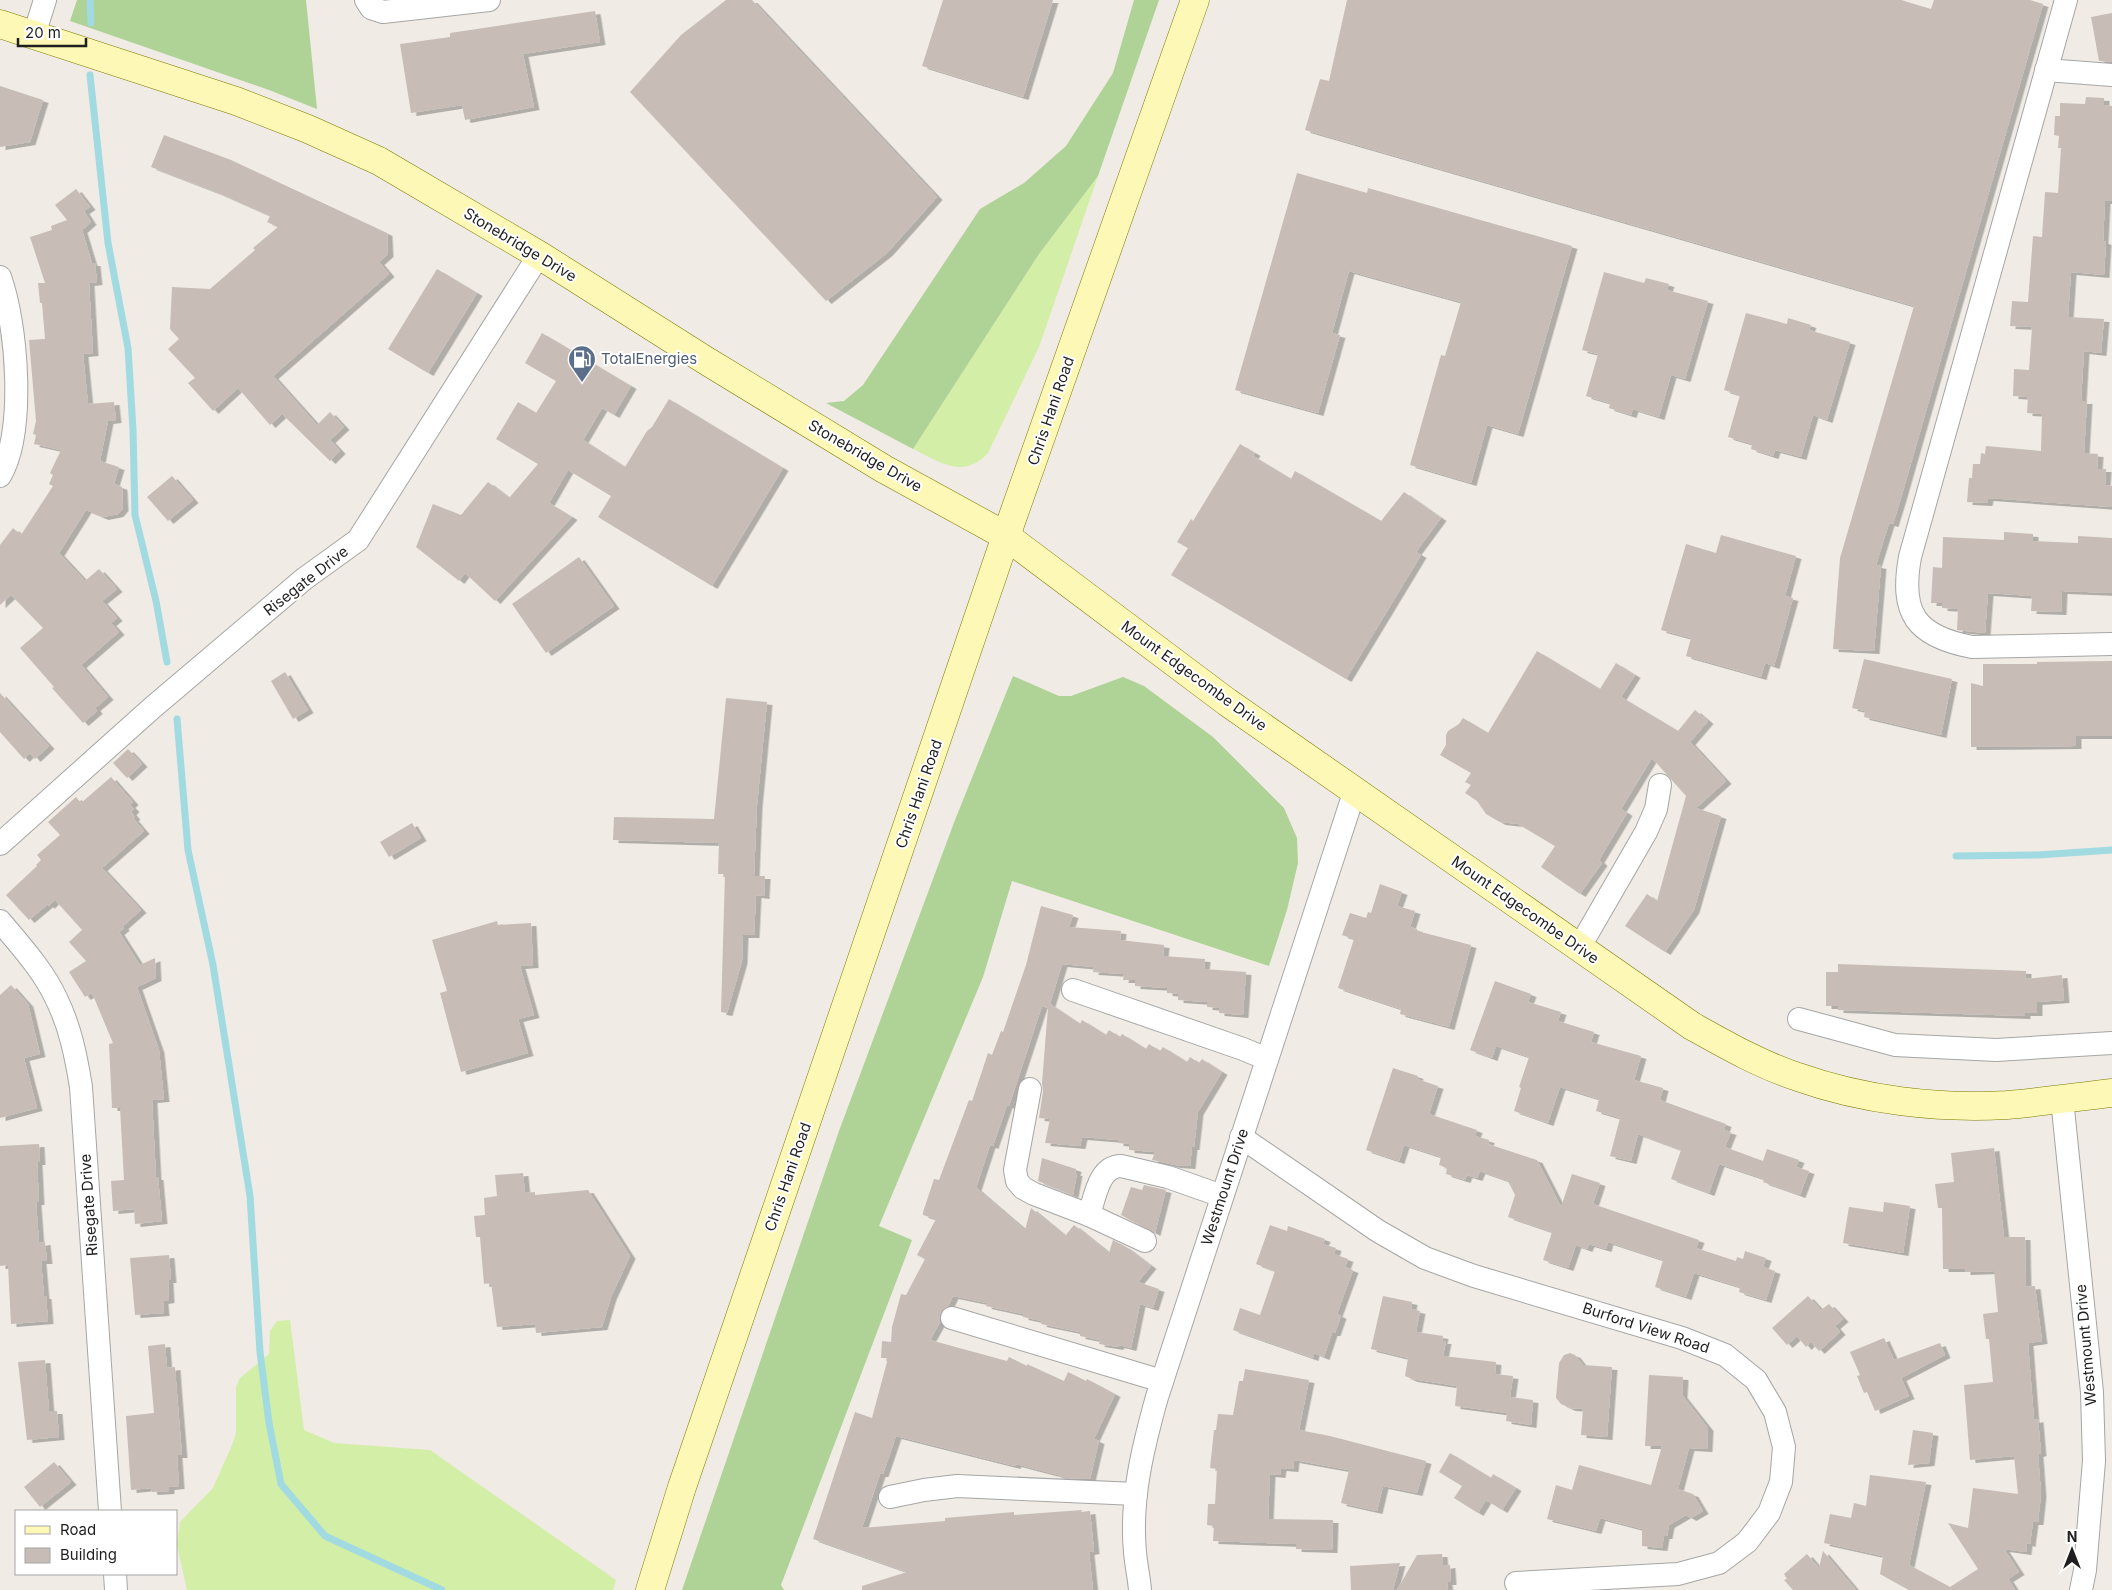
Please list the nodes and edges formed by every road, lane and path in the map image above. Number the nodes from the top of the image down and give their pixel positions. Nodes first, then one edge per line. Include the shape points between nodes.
1 (45, 0) edge
2 (366, 0) edge
3 (489, 0) edge
4 (1195, 0) edge
5 (2066, 0) edge
6 (0, 24) edge
7 (34, 35) junction
8 (2046, 70) junction
9 (2112, 75) edge
10 (539, 255) junction
11 (0, 277) edge
12 (0, 476) edge
13 (1006, 536) junction
14 (2112, 644) edge
15 (1660, 785) dead end
16 (1355, 790) junction
17 (0, 844) edge
18 (0, 920) edge
19 (1579, 948) junction
20 (1072, 990) dead end
21 (1799, 1018) dead end
22 (2112, 1043) edge
23 (1267, 1059) junction
24 (1030, 1090) dead end
25 (2112, 1093) edge
26 (2062, 1099) junction
27 (1241, 1137) junction
28 (1222, 1196) junction
29 (1089, 1215) junction
30 (1145, 1241) dead end
31 (952, 1318) dead end
32 (1162, 1381) junction
33 (2103, 1461) edge
34 (1136, 1494) junction
35 (890, 1497) dead end
36 (110, 1510) edge
37 (115, 1575) edge
38 (1516, 1583) dead end
39 (116, 1590) edge
40 (650, 1590) edge
41 (1140, 1590) edge
42 (2081, 1590) edge

1 - 7 street
2 - 3 street via 372,8 383,12
4 - 13 street, Chris Hani Road
5 - 8 street
6 - 7 street, Stonebridge Drive
7 - 10 street, Stonebridge Drive via 236,101 317,133 379,161
8 - 9 street
8 - 14 street via 1910,556 1906,581 1908,602 1918,623 1933,636 1952,644 1972,647
10 - 13 street, Stonebridge Drive via 876,464
10 - 17 street, Risegate Drive via 358,540 304,579 174,689
11 - 12 street via 8,297 17,395 14,438
13 - 16 street, Mount Edgecombe Drive via 1226,702
13 - 40 street, Chris Hani Road via 682,1487
15 - 19 street via 1656,810 1646,832
16 - 19 street, Mount Edgecombe Drive
16 - 23 street, Westmount Drive
18 - 36 street, Risegate Drive via 56,997 73,1042 81,1086
19 - 26 street, Mount Edgecombe Drive via 1692,1026 1741,1054 1798,1078 1859,1094 1954,1106
20 - 23 street
21 - 22 street via 1894,1045 1996,1050
23 - 27 street, Westmount Drive
24 - 29 street via 1016,1170 1017,1181 1034,1194
25 - 26 street, Mount Edgecombe Drive
26 - 33 street, Westmount Drive via 2092,1392
27 - 28 street, Westmount Drive
27 - 38 street, Burford View Road via 1378,1231 1425,1258 1474,1276 1682,1338 1725,1355 1756,1380 1775,1412 1784,1447 1778,1490 1769,1513 1747,1542 1719,1563 1678,1574
28 - 29 street via 1168,1177 1114,1166 1103,1176
28 - 32 street, Westmount Drive
29 - 30 street
31 - 32 street
32 - 34 street, Westmount Drive via 1143,1447
33 - 42 street, Westmount Drive
34 - 35 street via 957,1486
34 - 41 street, Westmount Drive via 1134,1551
37 - 39 street

